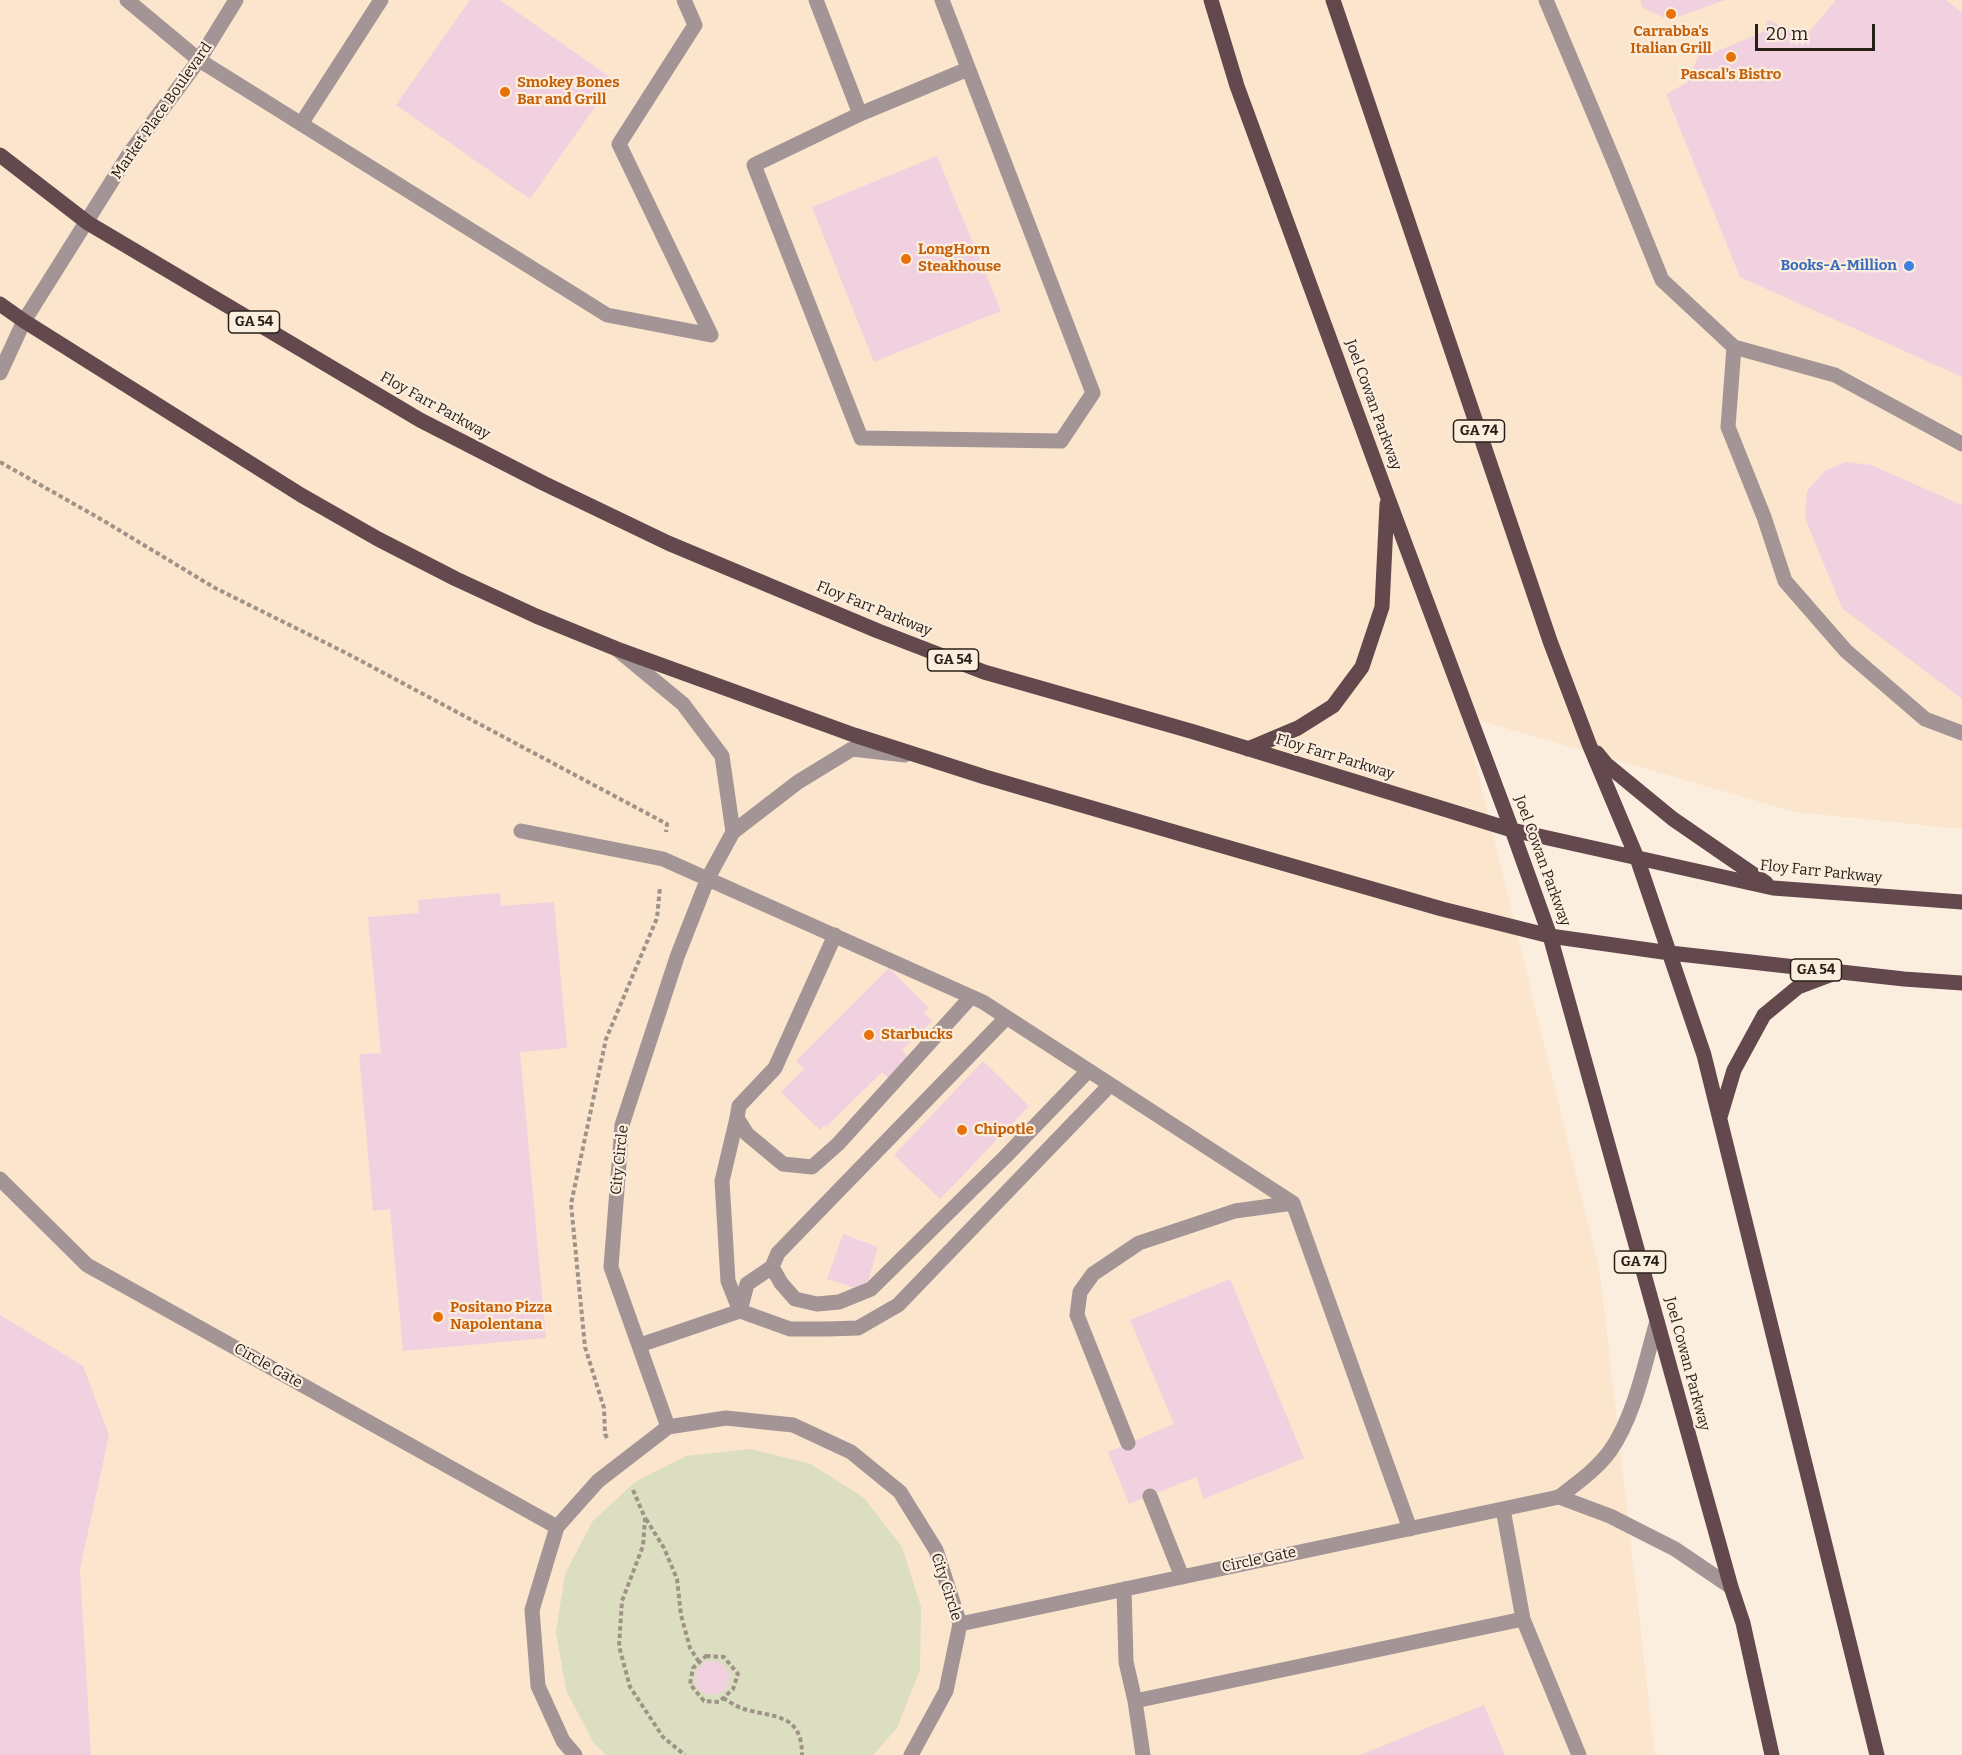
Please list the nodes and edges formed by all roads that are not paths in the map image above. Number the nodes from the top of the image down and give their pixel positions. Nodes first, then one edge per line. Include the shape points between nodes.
1 (127, 0) edge
2 (236, 0) edge
3 (381, 0) edge
4 (684, 0) edge
5 (816, 0) edge
6 (942, 0) edge
7 (1211, 0) edge
8 (1333, 0) edge
9 (1546, 0) edge
10 (199, 60) junction
11 (968, 69) junction
12 (860, 114) junction
13 (301, 124) junction
14 (0, 155) edge
15 (88, 223) junction
16 (0, 304) edge
17 (24, 321) junction
18 (1734, 347) junction
19 (0, 373) edge
20 (1962, 444) edge
21 (1388, 498) junction
22 (617, 649) junction
23 (1962, 733) edge
24 (1589, 744) junction
25 (1248, 749) junction
26 (929, 758) junction
27 (1512, 830) junction
28 (521, 831) dead end
29 (733, 832) junction
30 (1637, 858) junction
31 (708, 878) junction
32 (1773, 888) junction
33 (1962, 902) edge
34 (835, 935) junction
35 (1550, 936) junction
36 (1670, 953) junction
37 (1837, 972) junction
38 (1962, 983) edge
39 (971, 997) junction
40 (1006, 1018) junction
41 (1088, 1071) junction
42 (1110, 1085) junction
43 (1720, 1117) junction
44 (737, 1118) junction
45 (0, 1179) edge
46 (1293, 1203) junction
47 (772, 1267) junction
48 (740, 1311) junction
49 (1657, 1321) junction
50 (640, 1345) junction
51 (668, 1427) junction
52 (1128, 1443) dead end
53 (1150, 1496) dead end
54 (1559, 1497) junction
55 (1503, 1509) junction
56 (556, 1527) junction
57 (1410, 1529) junction
58 (1182, 1577) junction
59 (1731, 1587) junction
60 (1124, 1589) junction
61 (1523, 1619) junction
62 (960, 1624) junction
63 (1135, 1701) junction
64 (576, 1755) edge
65 (911, 1755) edge
66 (1143, 1755) edge
67 (1579, 1755) edge
68 (1772, 1755) edge
69 (1877, 1755) edge

1 - 10 street
2 - 10 street, Market Place Boulevard
3 - 13 street
4 - 13 street via 695,25 619,144 711,335 607,315
5 - 12 street
6 - 11 street
7 - 21 main road, Joel Cowan Parkway / GA 74 via 1237,86
8 - 24 main road, GA 74 via 1550,641
9 - 18 street via 1662,280
10 - 13 street
10 - 15 street, Market Place Boulevard via 129,154
11 - 12 street
11 - 12 street via 1093,393 1061,441 861,438 754,165
14 - 15 main road, Floy Farr Parkway / GA 54
15 - 17 street, Market Place Boulevard
15 - 25 main road, Floy Farr Parkway / GA 54 via 420,420 668,543 984,672
16 - 17 main road, GA 54
17 - 19 street, Market Place Boulevard
17 - 22 main road, GA 54 via 378,539 486,593
18 - 20 street via 1835,375
18 - 23 street via 1728,427 1785,581 1846,651 1925,719
21 - 25 main road via 1382,607 1362,667 1334,706 1298,728
21 - 27 main road, Joel Cowan Parkway / GA 74
22 - 26 main road, GA 54 via 854,735
22 - 29 street via 683,704 722,756
24 - 30 main road, GA 74
24 - 32 main road via 1606,764 1673,819
25 - 27 main road, Floy Farr Parkway / GA 54
26 - 29 street, City Circle via 852,749 798,782
26 - 35 main road, GA 54 via 1442,909
27 - 30 main road, Floy Farr Parkway / GA 54
27 - 35 main road, Joel Cowan Parkway / GA 74
28 - 31 street via 663,859
29 - 31 street, City Circle
30 - 32 main road, Floy Farr Parkway / GA 54
30 - 36 main road, GA 74
31 - 34 street
31 - 50 street, City Circle via 677,957 622,1125 611,1267
32 - 33 main road, Floy Farr Parkway / GA 54
34 - 39 street
34 - 44 street via 775,1068 739,1106
35 - 36 main road, GA 54
35 - 49 main road, Joel Cowan Parkway / GA 74
36 - 37 main road, GA 54
36 - 43 main road, GA 74
37 - 38 main road, GA 54
37 - 43 main road via 1798,987 1764,1016 1734,1070
39 - 40 street
39 - 44 street via 838,1144 812,1167 783,1164 747,1134
40 - 41 street
40 - 47 street via 778,1253
41 - 42 street
41 - 47 street via 871,1289 839,1302 817,1304 795,1299
42 - 46 street
42 - 48 street via 898,1305 858,1328 789,1329
43 - 69 main road, GA 74
44 - 48 street via 722,1181 728,1281
45 - 56 street, Circle Gate via 87,1265
46 - 52 street via 1235,1211 1139,1244 1093,1274 1080,1292 1077,1315
46 - 57 street
47 - 48 street via 747,1284
48 - 50 street
49 - 54 street, Circle Gate via 1627,1419 1610,1451
49 - 59 main road, Joel Cowan Parkway / GA 74
50 - 51 street, City Circle
51 - 56 street, City Circle via 598,1481
51 - 62 street, City Circle via 726,1418 793,1425 851,1452 900,1492 936,1550
53 - 58 street
54 - 55 street, Circle Gate
54 - 59 street via 1610,1516 1675,1549
55 - 57 street, Circle Gate
55 - 61 street
56 - 64 street, City Circle via 532,1610 538,1686 562,1741
57 - 58 street, Circle Gate
58 - 60 street, Circle Gate
59 - 68 main road, Joel Cowan Parkway / GA 74 via 1743,1623
60 - 62 street, Circle Gate
60 - 63 street via 1126,1662
61 - 63 street
61 - 67 street
62 - 65 street, City Circle via 946,1691
63 - 66 street

